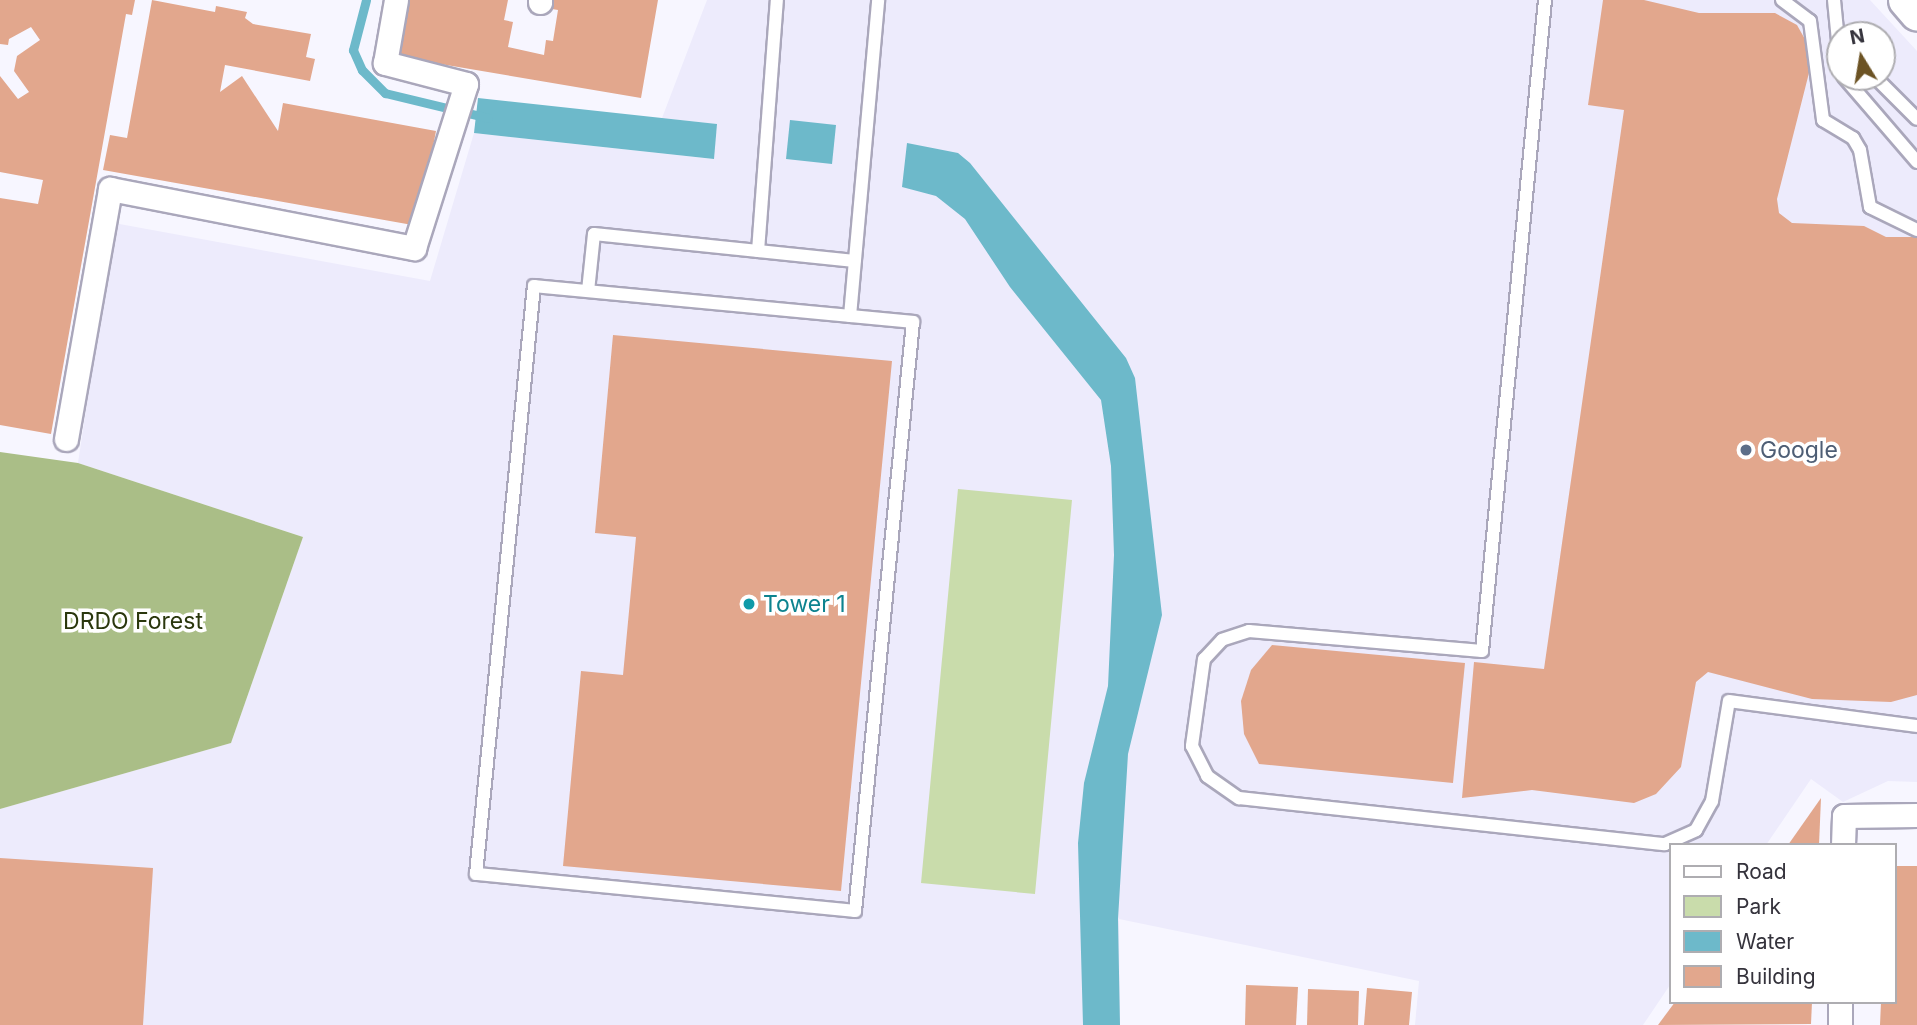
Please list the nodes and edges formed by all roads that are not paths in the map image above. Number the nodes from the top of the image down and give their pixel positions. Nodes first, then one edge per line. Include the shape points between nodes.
1 (396, 0) edge
2 (777, 0) edge
3 (878, 0) edge
4 (1545, 0) edge
5 (1782, 0) edge
6 (1834, 0) edge
7 (1905, 0) edge
8 (1917, 14) edge
9 (1836, 21) edge
10 (1826, 42) edge
11 (1813, 43) junction
12 (1856, 91) edge
13 (1889, 91) edge
14 (1917, 119) edge
15 (1917, 162) edge
16 (1917, 230) edge
17 (758, 251) junction
18 (856, 261) junction
19 (588, 291) junction
20 (850, 316) junction
21 (66, 439) dead end
22 (1917, 726) edge
23 (1917, 815) edge
24 (1843, 843) edge
25 (1840, 1004) edge
26 (1840, 1025) edge

1 - 21 street via 385,62 466,84 414,248 110,189
2 - 17 lane
3 - 18 lane
4 - 22 lane via 1482,651 1249,631 1222,640 1204,659 1192,746 1207,776 1239,798 1665,844 1696,830 1712,801 1729,701
5 - 11 lane via 1810,21
6 - 9 lane
7 - 8 street
10 - 11 lane
11 - 16 lane via 1823,120 1853,138 1860,150 1870,207
12 - 15 lane
13 - 14 lane
17 - 18 lane
17 - 19 lane via 594,234
18 - 20 lane
19 - 20 lane
19 - 20 lane via 534,286 476,874 855,911 914,322
23 - 24 street via 1844,816
25 - 26 street

